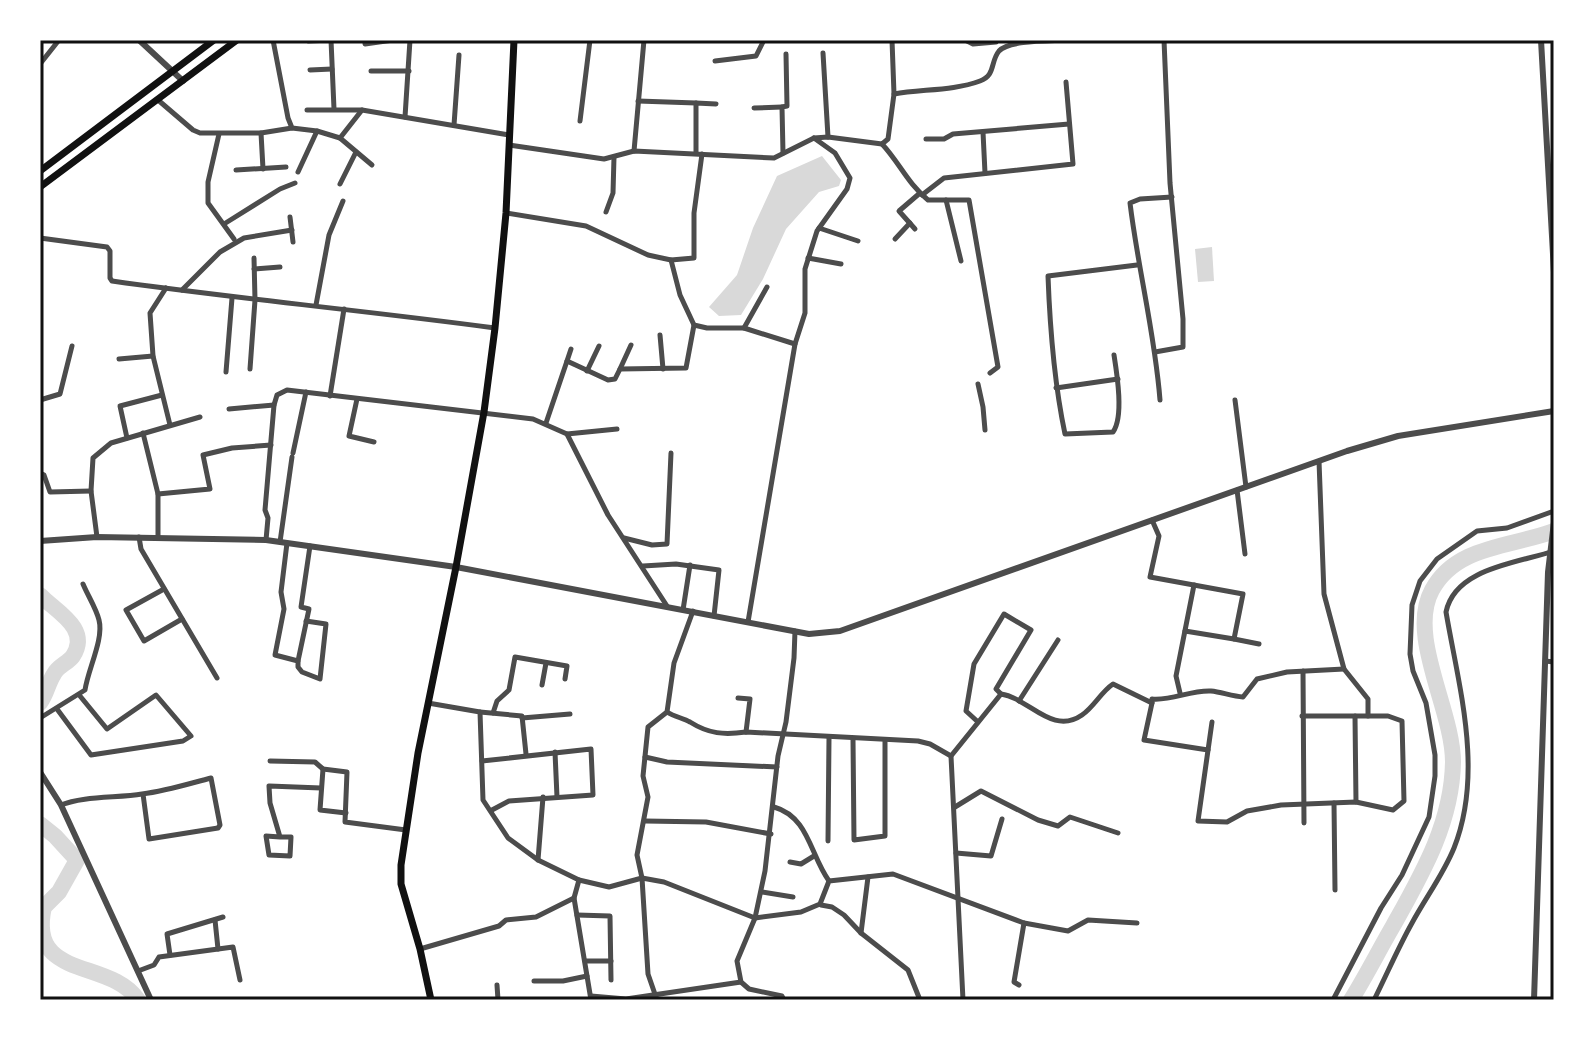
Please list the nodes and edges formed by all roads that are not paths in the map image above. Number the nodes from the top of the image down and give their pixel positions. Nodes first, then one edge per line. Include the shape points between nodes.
1 (59, 40) edge
2 (139, 40) edge
3 (214, 40) edge
4 (237, 40) edge
5 (273, 40) edge
6 (393, 40) edge
7 (410, 40) edge
8 (514, 40) edge
9 (590, 40) edge
10 (644, 40) edge
11 (764, 40) edge
12 (892, 40) edge
13 (965, 40) edge
14 (1065, 40) edge
15 (1164, 40) edge
16 (1541, 40) edge
17 (308, 41) edge
18 (996, 41) edge
19 (365, 44) dead end
20 (1001, 49) junction
21 (823, 53) dead end
22 (786, 54) dead end
23 (459, 55) dead end
24 (715, 61) dead end
25 (40, 64) edge
26 (332, 69) junction
27 (310, 70) dead end
28 (173, 71) junction
29 (371, 71) dead end
30 (409, 71) junction
31 (183, 81) junction
32 (1066, 82) dead end
33 (894, 94) junction
34 (157, 99) junction
35 (638, 101) junction
36 (696, 103) junction
37 (716, 104) dead end
38 (782, 107) junction
39 (754, 108) dead end
40 (334, 109) junction
41 (307, 110) dead end
42 (362, 110) junction
43 (405, 117) junction
44 (580, 121) dead end
45 (1069, 124) junction
46 (454, 125) junction
47 (292, 128) junction
48 (317, 131) junction
49 (983, 132) junction
50 (261, 133) junction
51 (219, 134) junction
52 (509, 135) junction
53 (828, 137) junction
54 (340, 138) junction
55 (814, 138) junction
56 (926, 139) dead end
57 (882, 144) junction
58 (509, 145) junction
59 (634, 151) junction
60 (356, 152) junction
61 (783, 153) junction
62 (699, 154) junction
63 (614, 157) junction
64 (372, 165) dead end
65 (286, 167) dead end
66 (263, 169) junction
67 (236, 170) dead end
68 (40, 171) edge
69 (298, 172) dead end
70 (985, 173) junction
71 (295, 183) dead end
72 (340, 184) dead end
73 (40, 187) edge
74 (921, 194) junction
75 (1172, 197) junction
76 (946, 200) junction
77 (343, 201) dead end
78 (606, 212) dead end
79 (506, 213) junction
80 (290, 217) dead end
81 (910, 223) junction
82 (224, 224) junction
83 (819, 228) junction
84 (915, 229) dead end
85 (292, 230) junction
86 (40, 238) edge
87 (234, 239) dead end
88 (895, 239) dead end
89 (858, 241) dead end
90 (293, 242) dead end
91 (254, 258) dead end
92 (808, 258) junction
93 (671, 260) junction
94 (961, 261) dead end
95 (841, 264) dead end
96 (1137, 265) junction
97 (280, 267) dead end
98 (254, 269) junction
99 (1554, 272) edge
100 (767, 287) dead end
101 (166, 288) junction
102 (182, 290) junction
103 (232, 298) junction
104 (255, 300) junction
105 (316, 305) junction
106 (344, 309) junction
107 (694, 325) junction
108 (495, 328) junction
109 (744, 328) junction
110 (660, 335) dead end
111 (795, 344) junction
112 (631, 345) dead end
113 (72, 346) dead end
114 (599, 346) dead end
115 (571, 349) dead end
116 (1155, 352) junction
117 (1114, 355) dead end
118 (153, 356) junction
119 (119, 359) dead end
120 (567, 361) junction
121 (250, 369) dead end
122 (620, 369) junction
123 (663, 369) junction
124 (587, 371) junction
125 (226, 372) dead end
126 (990, 373) dead end
127 (1118, 379) junction
128 (978, 384) dead end
129 (1055, 388) junction
130 (306, 392) junction
131 (162, 395) junction
132 (330, 396) junction
133 (357, 399) junction
134 (40, 400) edge
135 (1160, 400) dead end
136 (1235, 400) dead end
137 (274, 405) junction
138 (229, 409) dead end
139 (1554, 411) edge
140 (484, 412) junction
141 (200, 417) dead end
142 (546, 423) junction
143 (170, 425) junction
144 (617, 429) dead end
145 (985, 430) dead end
146 (143, 433) junction
147 (567, 434) junction
148 (127, 438) junction
149 (374, 442) dead end
150 (271, 445) junction
151 (671, 453) dead end
152 (1319, 461) junction
153 (40, 473) edge
154 (1246, 487) junction
155 (1237, 490) junction
156 (91, 491) junction
157 (158, 494) junction
158 (1554, 511) edge
159 (1151, 519) junction
160 (1554, 522) edge
161 (97, 537) junction
162 (139, 537) junction
163 (158, 538) junction
164 (623, 538) junction
165 (266, 540) junction
166 (40, 541) edge
167 (284, 543) junction
168 (310, 546) junction
169 (1551, 550) edge
170 (1245, 554) dead end
171 (690, 565) junction
172 (642, 566) junction
173 (456, 567) junction
174 (83, 584) dead end
175 (1194, 585) junction
176 (164, 589) junction
177 (667, 606) junction
178 (683, 610) junction
179 (693, 611) junction
180 (1550, 612) edge
181 (714, 616) junction
182 (182, 619) junction
183 (306, 621) junction
184 (748, 622) junction
185 (795, 631) junction
186 (1185, 631) junction
187 (1234, 639) junction
188 (1058, 640) dead end
189 (1259, 644) dead end
190 (298, 661) junction
191 (1545, 661) junction
192 (1554, 662) edge
193 (546, 663) junction
194 (1344, 669) junction
195 (1303, 671) junction
196 (217, 678) dead end
197 (565, 679) dead end
198 (542, 685) dead end
199 (1001, 694) junction
200 (1180, 694) junction
201 (80, 696) junction
202 (738, 698) dead end
203 (1019, 701) junction
204 (428, 703) junction
205 (1152, 703) junction
206 (57, 709) junction
207 (480, 712) junction
208 (667, 712) junction
209 (493, 713) junction
210 (570, 714) dead end
211 (1302, 716) junction
212 (1355, 716) junction
213 (1368, 716) junction
214 (40, 718) edge
215 (522, 718) junction
216 (978, 722) junction
217 (1212, 722) dead end
218 (746, 732) junction
219 (783, 735) junction
220 (829, 738) junction
221 (853, 739) junction
222 (885, 740) junction
223 (1208, 750) junction
224 (555, 752) junction
225 (526, 754) junction
226 (951, 756) junction
227 (645, 757) junction
228 (270, 761) dead end
229 (482, 761) junction
230 (777, 767) junction
231 (323, 769) junction
232 (40, 772) edge
233 (321, 788) junction
234 (143, 794) junction
235 (543, 797) junction
236 (557, 797) junction
237 (1356, 802) junction
238 (1334, 803) junction
239 (1304, 804) junction
240 (61, 805) junction
241 (774, 807) junction
242 (955, 807) junction
243 (492, 810) junction
244 (346, 813) junction
245 (1002, 819) dead end
246 (645, 821) junction
247 (1304, 823) dead end
248 (406, 830) junction
249 (1118, 833) dead end
250 (771, 834) junction
251 (280, 837) junction
252 (828, 841) dead end
253 (956, 853) junction
254 (814, 856) junction
255 (538, 860) junction
256 (790, 862) dead end
257 (868, 877) junction
258 (642, 878) junction
259 (579, 880) junction
260 (829, 881) junction
261 (1335, 890) dead end
262 (762, 892) junction
263 (793, 897) dead end
264 (574, 898) junction
265 (958, 901) junction
266 (820, 904) junction
267 (577, 915) junction
268 (223, 917) dead end
269 (755, 918) junction
270 (215, 920) junction
271 (1024, 923) junction
272 (1137, 923) dead end
273 (861, 933) junction
274 (218, 949) junction
275 (420, 949) junction
276 (170, 955) junction
277 (585, 961) junction
278 (611, 961) junction
279 (138, 971) junction
280 (587, 976) junction
281 (240, 980) dead end
282 (611, 980) dead end
283 (534, 981) dead end
284 (741, 982) junction
285 (497, 985) dead end
286 (1019, 985) dead end
287 (591, 998) edge
288 (656, 998) edge
289 (151, 1000) edge
290 (431, 1000) edge
291 (498, 1000) edge
292 (784, 1000) edge
293 (920, 1000) edge
294 (963, 1000) edge
295 (1333, 1000) edge
296 (1374, 1000) edge
297 (1534, 1000) edge

1 - 25 street
2 - 28 street
3 - 28 main road
4 - 31 main road
5 - 47 street
6 - 19 street
7 - 30 street
8 - 52 main road
9 - 44 street
10 - 35 street
11 - 24 street via 756,56
12 - 33 street
13 - 18 street
14 - 20 street
15 - 75 street
16 - 99 street
17 - 26 street via 331,40
18 - 20 street
20 - 33 street via 991,74 980,81
21 - 53 street
22 - 38 street via 787,106
23 - 46 street
26 - 27 street
26 - 40 street
28 - 31 street
28 - 68 main road
29 - 30 street
30 - 43 street
31 - 34 main road
32 - 45 street
33 - 57 street via 888,139
34 - 51 street via 193,130
34 - 73 main road
35 - 36 street
35 - 59 street
36 - 37 street
36 - 62 street
38 - 39 street
38 - 61 street
40 - 41 street
40 - 42 street
42 - 43 street
42 - 54 street
43 - 46 street
45 - 49 street
45 - 70 street via 1073,164
46 - 52 street
47 - 48 street
47 - 50 street
48 - 54 street
48 - 69 street
49 - 56 street
49 - 70 street
50 - 51 street
50 - 66 street
51 - 82 street via 208,203
52 - 58 main road
53 - 55 street
53 - 57 street
54 - 60 street
55 - 61 street
55 - 83 street via 835,153 850,178
57 - 74 street
58 - 63 street
58 - 79 main road
59 - 62 street
59 - 63 street
60 - 64 street
60 - 72 street
61 - 62 street via 774,158
62 - 93 street via 694,258
63 - 78 street via 613,193
65 - 66 street
66 - 67 street
70 - 74 street via 944,178
71 - 82 street
74 - 76 street via 928,200
74 - 81 street via 899,211
75 - 96 street via 1130,203
75 - 116 street via 1183,347
76 - 94 street
76 - 126 street via 969,200 998,367
77 - 105 street via 329,235
79 - 93 street via 586,226
79 - 108 main road
80 - 85 street
81 - 84 street
81 - 88 street
82 - 87 street
83 - 89 street
83 - 92 street
85 - 90 street
85 - 102 street via 244,238 220,252
86 - 101 street via 107,247 112,281
91 - 98 street
92 - 95 street
92 - 111 street via 805,313
93 - 107 street
96 - 116 street
96 - 129 street via 1048,276
97 - 98 street
98 - 104 street
100 - 109 street
101 - 102 street
101 - 118 street via 150,313
102 - 103 street
103 - 104 street
103 - 125 street
104 - 105 street
104 - 121 street
105 - 106 street
106 - 108 street
106 - 132 street
107 - 109 street
107 - 123 street via 686,368
108 - 140 main road
109 - 111 street
110 - 123 street
111 - 184 street
112 - 122 street
113 - 134 street via 60,394
114 - 124 street
115 - 120 street
116 - 135 street
117 - 127 street
118 - 119 street
118 - 131 street
120 - 124 street
120 - 142 street
122 - 123 street
122 - 124 street via 608,380
127 - 129 street
127 - 129 street via 1118,425 1113,432 1065,434
128 - 145 street
130 - 132 street
130 - 137 street via 287,390 277,395
130 - 167 street via 292,455
131 - 143 street
131 - 148 street via 120,406
132 - 133 street
133 - 140 street
133 - 149 street via 349,436
136 - 154 street
137 - 138 street
137 - 150 street
139 - 152 street via 1398,436
140 - 142 street
140 - 173 main road
141 - 143 street
142 - 147 street
143 - 146 street
144 - 147 street
146 - 148 street
146 - 157 street
147 - 164 street
148 - 156 street via 93,458
150 - 157 street via 203,455 210,489
150 - 165 street
151 - 164 street via 667,544
152 - 154 street
152 - 194 street via 1324,594
153 - 156 street via 50,492
154 - 155 street
155 - 159 street
155 - 170 street
156 - 161 street
157 - 163 street
158 - 295 street via 1507,528 1477,531 1437,559 1420,581 1412,605 1410,654 1435,755 1429,817
159 - 175 street via 1159,536 1150,577
159 - 185 street via 840,631
160 - 169 street
161 - 162 street
161 - 166 street
162 - 163 street
162 - 176 street
163 - 165 street
164 - 172 street
165 - 167 street
167 - 168 street
167 - 190 street via 284,609 275,655
168 - 173 street
168 - 183 street via 301,607 309,609
169 - 180 street
169 - 296 street via 1475,575 1449,600 1446,612 1468,746 1463,818 1444,870
171 - 172 street
171 - 178 street
171 - 181 street via 719,570
172 - 177 street
173 - 177 street
173 - 204 main road
174 - 201 street via 101,635
175 - 186 street
175 - 187 street via 1243,594
176 - 182 street
176 - 182 street via 126,610 144,641
177 - 178 street
178 - 179 street
179 - 181 street
179 - 208 street via 674,663
180 - 191 street
181 - 184 street
182 - 196 street
183 - 190 street
183 - 190 street via 326,624 320,679 302,672
184 - 185 street
185 - 219 street
186 - 187 street
186 - 200 street via 1176,676
187 - 189 street
188 - 203 street
191 - 192 street
191 - 297 street
193 - 197 street via 567,666
193 - 198 street
193 - 209 street via 515,657 509,690
194 - 195 street
194 - 213 street via 1368,699
195 - 200 street via 1257,679 1243,697 1210,691
195 - 211 street
199 - 203 street
199 - 216 street
199 - 216 street via 996,689 1031,630 1004,614 974,664 966,711
200 - 205 street
201 - 206 street
201 - 206 street via 107,729 156,695 191,736 91,755
202 - 218 street via 750,699
203 - 205 street via 1059,721 1084,714 1113,684
204 - 207 street
204 - 248 main road
205 - 223 street via 1144,740
206 - 214 street
207 - 209 street
207 - 229 street
208 - 218 street via 698,729
208 - 227 street via 648,727
209 - 215 street
210 - 215 street
211 - 212 street
211 - 239 street
212 - 213 street
212 - 237 street
213 - 237 street via 1402,721 1404,801 1393,810
215 - 225 street
216 - 226 street
217 - 223 street
218 - 219 street
219 - 220 street
219 - 230 street
220 - 221 street
220 - 252 street
221 - 222 street
221 - 222 street via 854,840 885,836
222 - 226 street via 924,742
223 - 239 street via 1198,821 1227,822 1247,811
224 - 225 street
224 - 236 street
224 - 236 street via 591,749 593,795
225 - 229 street
226 - 242 street
227 - 230 street
227 - 246 street
228 - 231 street via 315,762
229 - 243 street via 483,800
230 - 241 street
231 - 233 street
231 - 244 street via 347,772
232 - 240 street
233 - 244 street via 320,810
233 - 251 street via 269,786
234 - 234 street via 211,778 220,825 149,839
234 - 240 street via 75,799
235 - 236 street
235 - 243 street via 509,801
235 - 255 street
237 - 238 street
238 - 239 street
238 - 261 street
239 - 247 street
240 - 279 street
241 - 250 street
241 - 254 street via 789,811
242 - 249 street via 981,791 1038,820 1058,826 1070,817
242 - 253 street
243 - 255 street via 508,838
244 - 248 street via 345,822
245 - 253 street via 991,856
246 - 250 street via 706,822
246 - 258 street via 637,855
248 - 275 main road via 401,884
250 - 262 street
251 - 251 street via 291,837 290,856 269,855 266,836
253 - 265 street
254 - 256 street via 801,864
254 - 260 street
255 - 259 street
257 - 260 street
257 - 265 street via 893,874
257 - 273 street
258 - 259 street via 609,887
258 - 269 street
258 - 288 street via 648,974
259 - 264 street
260 - 266 street
262 - 263 street
262 - 269 street
264 - 267 street
264 - 275 street via 536,917 506,920
265 - 271 street
265 - 294 street
266 - 269 street
266 - 273 street via 844,915
267 - 277 street
267 - 278 street via 610,916
268 - 270 street
269 - 284 street via 737,961
270 - 274 street
270 - 276 street via 167,934
271 - 272 street via 1068,931 1088,920
271 - 286 street via 1014,982
273 - 293 street via 908,970
274 - 276 street
274 - 281 street via 233,947
275 - 290 main road
276 - 279 street
277 - 278 street
277 - 280 street
278 - 282 street
279 - 289 street
280 - 283 street
280 - 287 street
284 - 288 street via 669,991
284 - 292 street
285 - 291 street
287 - 288 street

